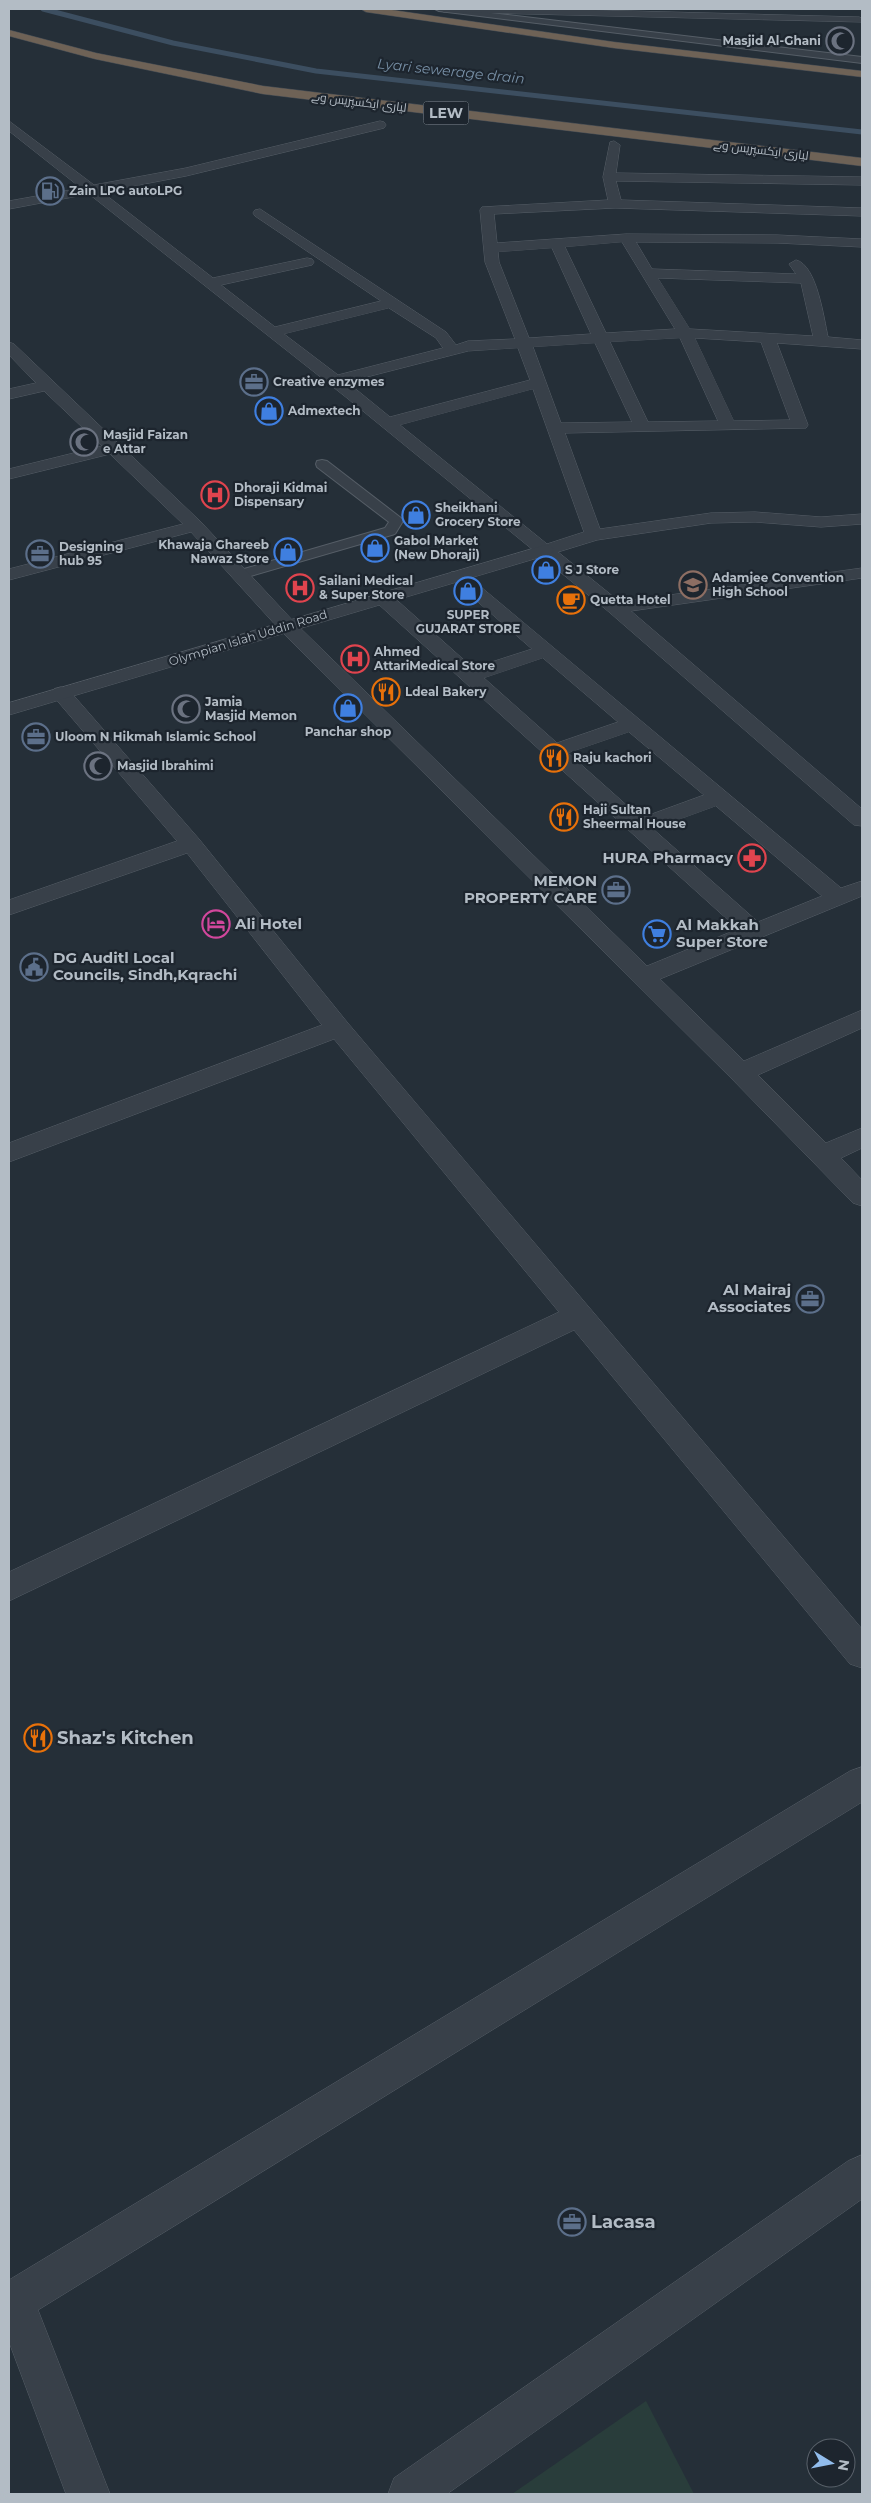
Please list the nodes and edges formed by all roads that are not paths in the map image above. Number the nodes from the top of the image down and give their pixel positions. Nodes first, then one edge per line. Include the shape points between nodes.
1 (366, 9) edge
2 (439, 9) edge
3 (444, 9) edge
4 (858, 14) edge
5 (9, 33) edge
6 (862, 34) edge
7 (862, 60) edge
8 (862, 74) edge
9 (9, 125) edge
10 (380, 125) dead end
11 (614, 144) dead end
12 (862, 162) edge
13 (609, 177) junction
14 (862, 181) edge
15 (90, 190) junction
16 (615, 204) junction
17 (9, 205) edge
18 (862, 212) edge
19 (260, 213) dead end
20 (626, 238) junction
21 (777, 239) junction
22 (556, 242) junction
23 (862, 244) edge
24 (490, 248) junction
25 (307, 262) dead end
26 (648, 273) junction
27 (807, 279) junction
28 (209, 283) junction
29 (389, 304) dead end
30 (272, 332) junction
31 (685, 333) junction
32 (602, 338) junction
33 (766, 338) junction
34 (822, 342) junction
35 (524, 343) junction
36 (862, 344) edge
37 (9, 347) edge
38 (452, 350) junction
39 (334, 380) junction
40 (538, 383) junction
41 (46, 386) junction
42 (9, 394) edge
43 (387, 422) junction
44 (728, 426) junction
45 (642, 427) junction
46 (555, 428) junction
47 (114, 448) junction
48 (322, 464) dead end
49 (9, 474) edge
50 (862, 519) edge
51 (195, 526) junction
52 (594, 535) junction
53 (545, 550) junction
54 (862, 573) edge
55 (242, 574) junction
56 (9, 575) edge
57 (457, 576) junction
58 (383, 598) junction
59 (616, 608) junction
60 (288, 626) junction
61 (546, 650) junction
62 (469, 676) junction
63 (61, 693) junction
64 (9, 709) edge
65 (632, 724) junction
66 (554, 751) junction
67 (720, 797) junction
68 (862, 820) edge
69 (638, 827) junction
70 (191, 844) junction
71 (862, 888) edge
72 (839, 898) junction
73 (9, 908) edge
74 (755, 932) junction
75 (642, 977) junction
76 (862, 1018) edge
77 (338, 1028) junction
78 (741, 1073) junction
79 (862, 1137) edge
80 (9, 1153) edge
81 (823, 1156) junction
82 (862, 1196) edge
83 (579, 1315) junction
84 (9, 1587) edge
85 (862, 1653) edge
86 (862, 1783) edge
87 (862, 2175) edge
88 (11, 2302) edge
89 (88, 2494) edge
90 (410, 2494) edge

1 - 8 highway via 586,42
2 - 7 lane
3 - 4 street
4 - 6 street
5 - 12 highway, لیاری ایکسپریس وے / LEW via 95,56 263,90
9 - 15 street
10 - 15 street via 186,172
11 - 13 street
13 - 14 street
13 - 16 street
15 - 17 street
15 - 28 street
16 - 18 street
16 - 24 street via 488,210
19 - 38 street via 441,335
20 - 21 street
20 - 22 street
20 - 26 street
21 - 23 street
21 - 27 street
22 - 24 street
22 - 32 street
24 - 35 street via 492,262
25 - 28 street
26 - 27 street
26 - 31 street
27 - 34 street
28 - 30 street
29 - 30 street
30 - 39 street
31 - 32 street
31 - 33 street
31 - 44 street
32 - 35 street
32 - 45 street
33 - 34 street
33 - 44 street via 800,425
34 - 36 street
35 - 38 street
35 - 40 street
37 - 41 street
38 - 39 street
39 - 43 street
40 - 43 street
40 - 46 street
41 - 42 street
41 - 47 street
43 - 53 street
44 - 45 street
45 - 46 street
46 - 52 street
47 - 49 street
47 - 51 street
48 - 55 lane via 396,520 394,526 390,531
50 - 52 street, Olympian Islah Uddin Road via 821,522 755,517 711,518
51 - 55 street
51 - 56 street
52 - 53 street, Olympian Islah Uddin Road
53 - 57 street, Olympian Islah Uddin Road
53 - 59 street
54 - 59 street
55 - 60 street
57 - 58 street, Olympian Islah Uddin Road
57 - 61 street
58 - 60 street, Olympian Islah Uddin Road
58 - 62 street
59 - 68 street
60 - 63 street, Olympian Islah Uddin Road
60 - 75 street
61 - 62 street
61 - 65 street
62 - 66 street
63 - 64 street, Olympian Islah Uddin Road
63 - 70 street
65 - 66 street
65 - 67 street
66 - 69 street
67 - 69 street
67 - 72 street
69 - 74 street
70 - 73 street
70 - 77 street
71 - 72 street
72 - 74 street
74 - 75 street
75 - 78 street
76 - 78 street
77 - 80 street
77 - 83 street
78 - 81 street
79 - 81 street
81 - 82 street
83 - 84 street
83 - 85 street
86 - 88 street
87 - 90 street
88 - 89 street

